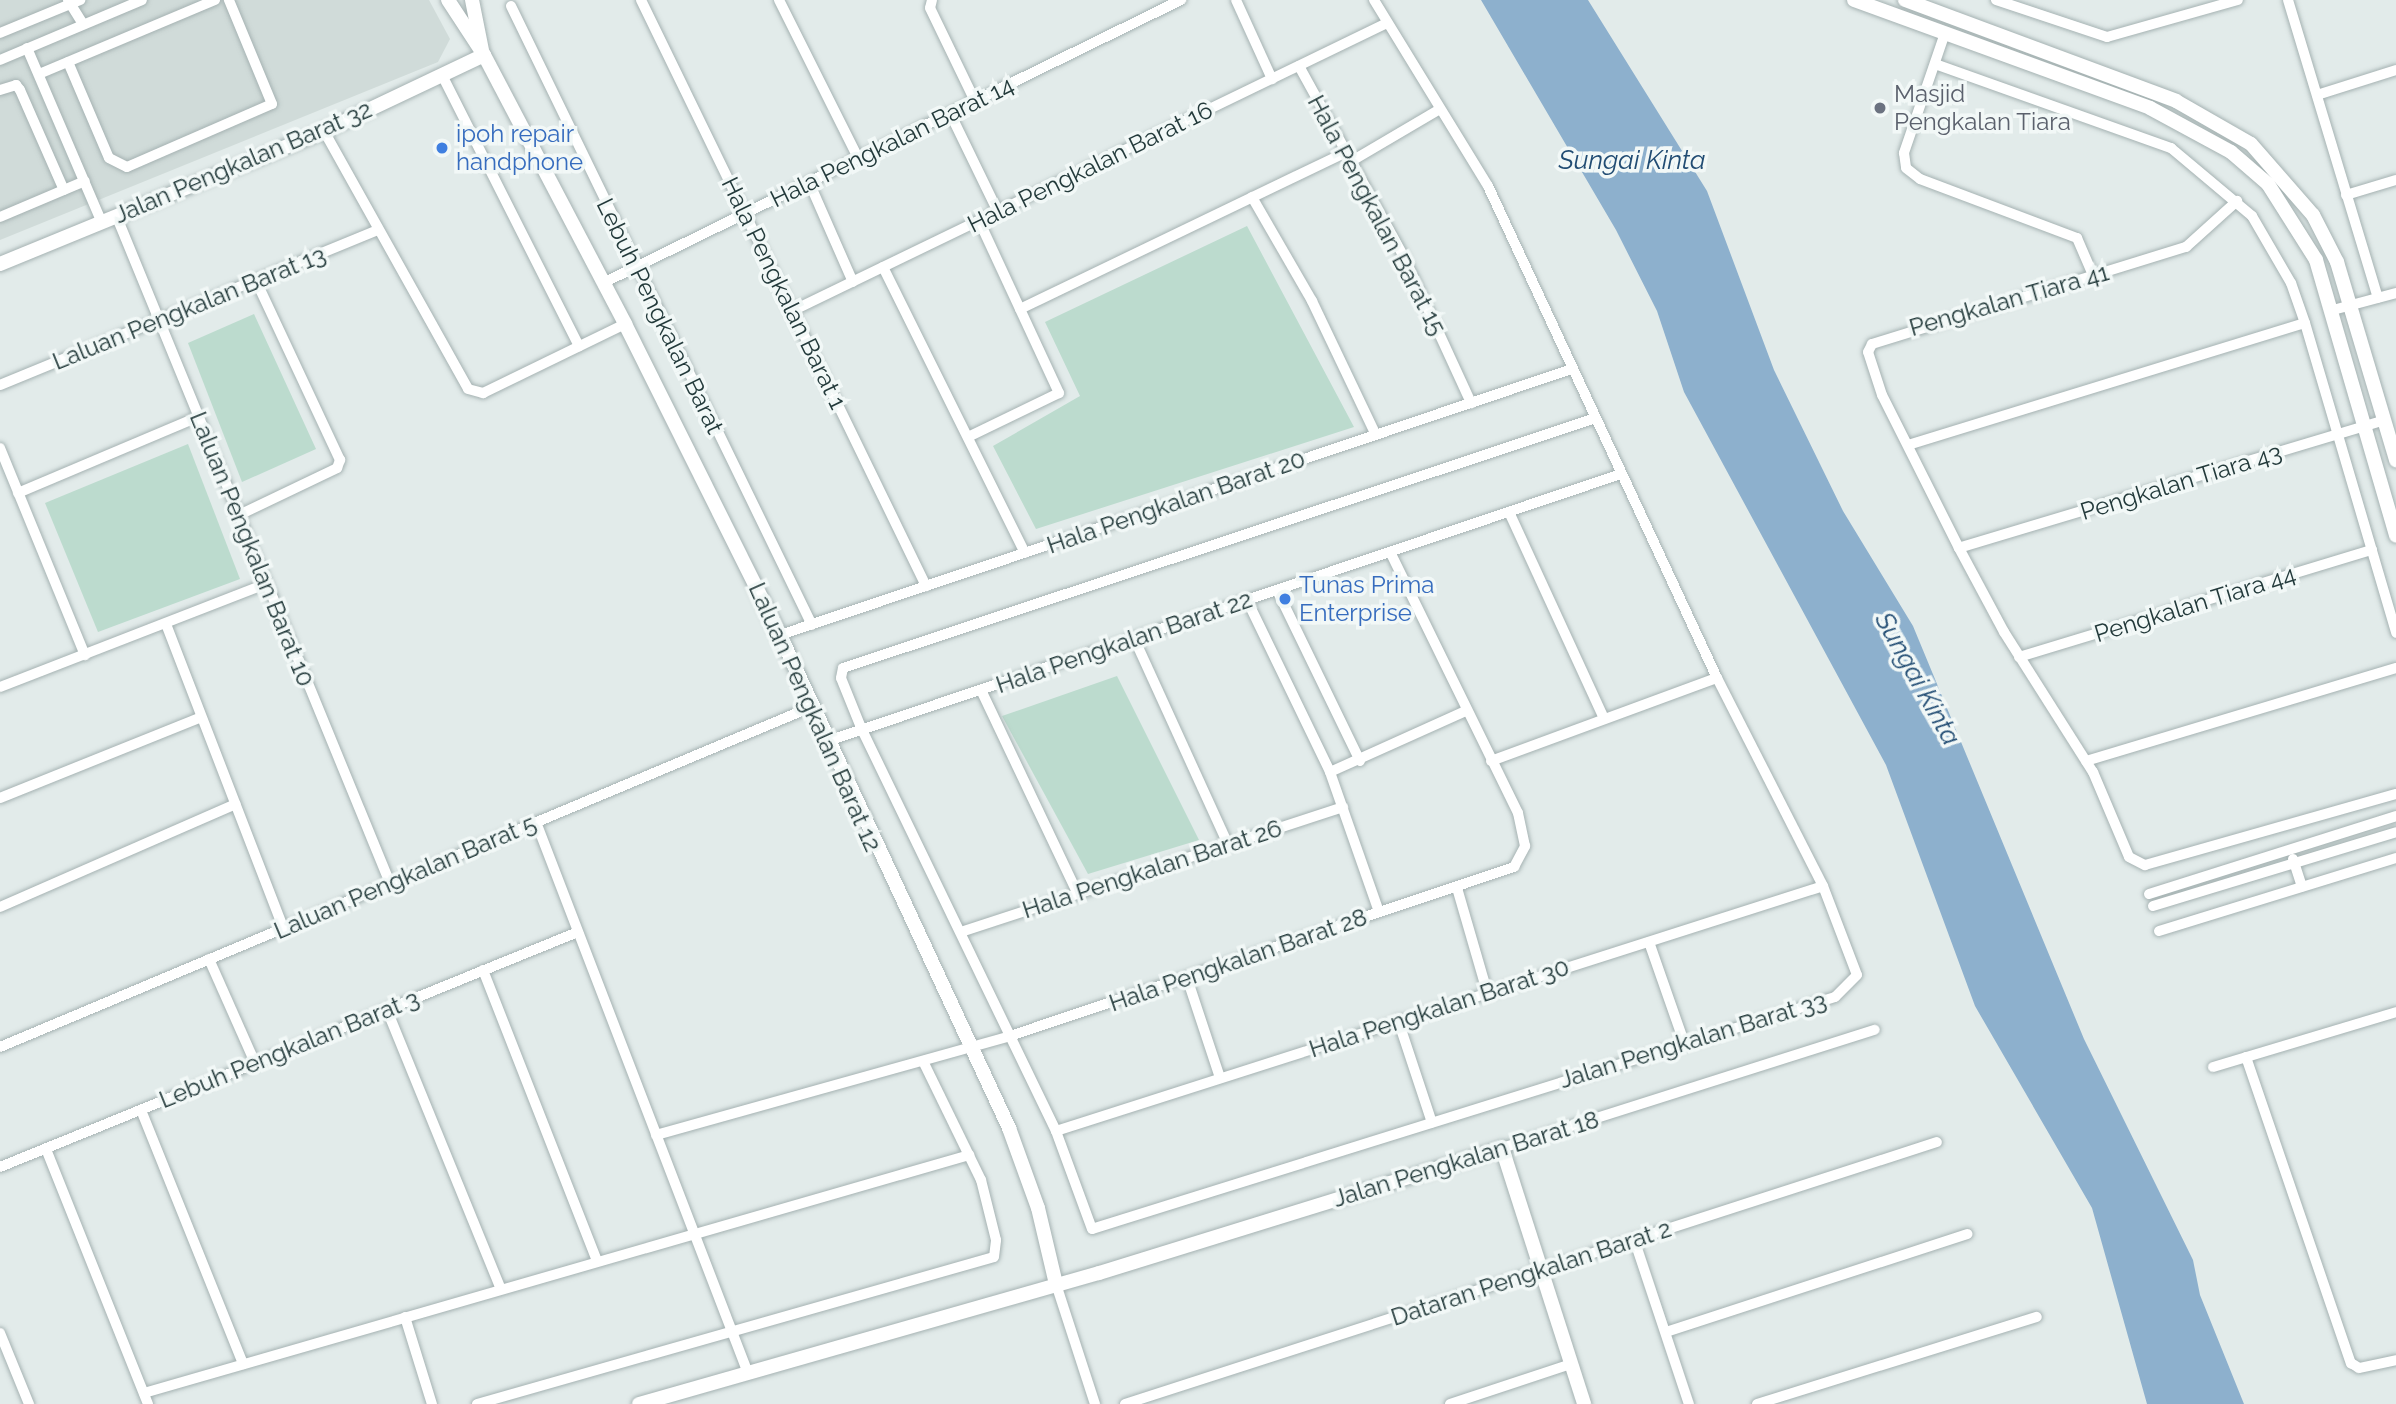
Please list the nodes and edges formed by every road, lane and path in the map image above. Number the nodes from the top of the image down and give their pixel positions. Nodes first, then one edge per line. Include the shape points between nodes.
1 (142, 0) edge
2 (215, 0) edge
3 (229, 0) edge
4 (448, 0) edge
5 (472, 0) edge
6 (641, 0) edge
7 (779, 0) edge
8 (932, 0) edge
9 (1181, 0) edge
10 (1236, 0) edge
11 (1374, 0) edge
12 (1854, 0) edge
13 (1905, 0) edge
14 (1996, 0) edge
15 (2238, 0) edge
16 (2288, 0) edge
17 (73, 1) edge
18 (511, 6) dead end
19 (1387, 23) junction
20 (83, 24) junction
21 (0, 33) edge
22 (1945, 33) junction
23 (27, 48) junction
24 (483, 53) junction
25 (0, 60) edge
26 (68, 62) junction
27 (1935, 64) junction
28 (1299, 66) junction
29 (2396, 70) edge
30 (39, 74) junction
31 (442, 75) junction
32 (1272, 79) junction
33 (0, 90) edge
34 (2317, 95) junction
35 (975, 101) junction
36 (1440, 109) junction
37 (950, 113) junction
38 (324, 131) junction
39 (858, 158) junction
40 (1347, 158) junction
41 (2396, 180) edge
42 (85, 181) junction
43 (809, 182) junction
44 (64, 190) junction
45 (2346, 195) junction
46 (1252, 197) junction
47 (2237, 201) junction
48 (998, 212) junction
49 (745, 214) junction
50 (116, 215) junction
51 (0, 217) edge
52 (101, 221) junction
53 (979, 221) junction
54 (377, 230) junction
55 (0, 264) edge
56 (637, 267) junction
57 (883, 267) junction
58 (2093, 275) junction
59 (853, 282) junction
60 (257, 283) junction
61 (603, 283) junction
62 (2396, 293) edge
63 (2378, 298) junction
64 (2351, 305) junction
65 (1020, 309) junction
66 (2333, 310) junction
67 (792, 311) junction
68 (158, 320) junction
69 (2305, 323) junction
70 (625, 324) junction
71 (579, 346) junction
72 (1572, 369) junction
73 (0, 385) edge
74 (1471, 403) junction
75 (198, 418) junction
76 (1596, 418) junction
77 (2385, 420) junction
78 (2367, 426) junction
79 (1376, 435) junction
80 (2337, 435) junction
81 (968, 437) junction
82 (1908, 445) junction
83 (0, 448) edge
84 (2396, 460) edge
85 (1621, 474) junction
86 (18, 493) junction
87 (1509, 512) junction
88 (239, 515) junction
89 (2396, 536) edge
90 (1959, 548) junction
91 (2372, 550) junction
92 (1390, 552) junction
93 (1025, 553) junction
94 (266, 584) junction
95 (926, 586) junction
96 (1277, 590) junction
97 (1247, 600) junction
98 (166, 624) junction
99 (812, 625) junction
100 (2396, 633) edge
101 (780, 635) junction
102 (1134, 638) junction
103 (85, 655) junction
104 (2018, 657) junction
105 (2396, 668) edge
106 (1717, 678) junction
107 (0, 687) edge
108 (981, 690) junction
109 (809, 708) junction
110 (1466, 711) junction
111 (1604, 716) junction
112 (201, 717) junction
113 (862, 730) junction
114 (825, 742) junction
115 (1360, 761) junction
116 (1491, 761) junction
117 (2085, 761) junction
118 (1330, 772) junction
119 (2396, 794) edge
120 (0, 798) edge
121 (236, 804) junction
122 (1343, 807) junction
123 (2396, 816) edge
124 (536, 822) junction
125 (2396, 832) edge
126 (1228, 844) junction
127 (2290, 850) junction
128 (2396, 858) edge
129 (2294, 863) junction
130 (390, 883) junction
131 (1823, 886) junction
132 (2302, 887) junction
133 (1457, 888) junction
134 (1077, 892) junction
135 (2149, 894) dead end
136 (2153, 906) dead end
137 (0, 907) edge
138 (1378, 912) junction
139 (283, 928) junction
140 (2159, 931) dead end
141 (578, 932) junction
142 (961, 932) junction
143 (1649, 942) junction
144 (209, 959) junction
145 (483, 971) junction
146 (1187, 978) junction
147 (1487, 991) junction
148 (387, 1010) junction
149 (2394, 1013) edge
150 (1398, 1020) junction
151 (2396, 1027) edge
152 (1875, 1030) dead end
153 (1010, 1036) junction
154 (1684, 1042) junction
155 (0, 1047) edge
156 (970, 1047) junction
157 (2246, 1057) junction
158 (923, 1061) junction
159 (255, 1063) junction
160 (2213, 1067) dead end
161 (1220, 1078) junction
162 (141, 1110) junction
163 (1432, 1123) junction
164 (1056, 1130) junction
165 (656, 1135) junction
166 (1937, 1143) dead end
167 (1502, 1148) junction
168 (46, 1149) junction
169 (970, 1155) junction
170 (0, 1167) edge
171 (694, 1233) junction
172 (1967, 1234) dead end
173 (1634, 1239) junction
174 (597, 1261) junction
175 (1541, 1272) junction
176 (1056, 1284) junction
177 (501, 1289) junction
178 (405, 1317) junction
179 (2037, 1317) dead end
180 (1666, 1332) junction
181 (0, 1333) edge
182 (733, 1333) junction
183 (2396, 1360) edge
184 (243, 1364) junction
185 (1571, 1364) junction
186 (748, 1373) junction
187 (146, 1399) edge
188 (29, 1404) edge
189 (432, 1404) edge
190 (478, 1404) edge
191 (639, 1404) edge
192 (1096, 1404) edge
193 (1125, 1404) edge
194 (1450, 1404) edge
195 (1584, 1404) edge
196 (1689, 1404) edge
197 (1757, 1404) edge

1 - 20 street
2 - 26 street
3 - 26 street via 272,104 127,167 109,158
4 - 24 street, Laluan Pengkalan Barat 12
5 - 24 street, Laluan Pengkalan Barat 12
6 - 49 street, Hala Pengkalan Barat 1
7 - 39 street
8 - 35 street via 930,8
9 - 35 street, Hala Pengkalan Barat 14
10 - 32 street
11 - 19 street, Jalan Pengkalan Barat 33
12 - 22 street
13 - 64 street via 2215,119 2280,173 2313,215
14 - 15 street via 2107,37
16 - 34 street
17 - 20 street
17 - 21 street
18 - 56 street, Lebuh Pengkalan Barat
19 - 28 street, Hala Pengkalan Barat 16
19 - 36 street, Jalan Pengkalan Barat 33
20 - 23 street
22 - 27 street
22 - 66 street via 2150,108 2231,152 2268,184 2298,224
23 - 25 street
23 - 30 street
24 - 31 street, Jalan Pengkalan Barat 32
24 - 61 street, Laluan Pengkalan Barat 12
26 - 30 street
27 - 47 street via 2171,148
27 - 58 street via 1904,160 1920,179 2077,237
28 - 32 street, Hala Pengkalan Barat 16
28 - 40 street, Hala Pengkalan Barat 15
29 - 34 street
30 - 42 street
31 - 38 street, Jalan Pengkalan Barat 32
31 - 71 street
32 - 48 street, Hala Pengkalan Barat 16
33 - 44 street via 16,85 20,90
34 - 45 street
35 - 37 street, Hala Pengkalan Barat 14
36 - 40 street
36 - 72 street, Jalan Pengkalan Barat 33 via 1488,186
37 - 39 street, Hala Pengkalan Barat 14
37 - 48 street
38 - 50 street, Jalan Pengkalan Barat 32
38 - 54 street
39 - 43 street, Hala Pengkalan Barat 14
40 - 46 street
40 - 74 street, Hala Pengkalan Barat 15 via 1405,257
41 - 45 street
42 - 44 street
42 - 52 street
43 - 49 street, Hala Pengkalan Barat 14
43 - 59 street
44 - 51 street
45 - 63 street
46 - 65 street
46 - 79 street via 1312,301
47 - 58 street, Pengkalan Tiara 41 via 2186,247
47 - 69 street via 2267,234
48 - 53 street, Hala Pengkalan Barat 16
49 - 56 street, Hala Pengkalan Barat 14
49 - 67 street, Hala Pengkalan Barat 1
50 - 52 street, Jalan Pengkalan Barat 32
50 - 68 street, Laluan Pengkalan Barat 10
52 - 55 street, Jalan Pengkalan Barat 32
53 - 57 street, Hala Pengkalan Barat 16
53 - 65 street
54 - 60 street, Laluan Pengkalan Barat 13
54 - 71 street via 394,249 468,389 483,393
56 - 61 street, Hala Pengkalan Barat 14
56 - 99 street, Lebuh Pengkalan Barat
57 - 59 street, Hala Pengkalan Barat 16
57 - 81 street
58 - 82 street, Pengkalan Tiara 41 via 1872,344 1868,352 1882,395
59 - 67 street, Hala Pengkalan Barat 16
60 - 68 street, Laluan Pengkalan Barat 13
60 - 88 street via 340,460 337,468
61 - 70 street, Laluan Pengkalan Barat 12
62 - 63 street
63 - 64 street
64 - 66 street
64 - 77 street
65 - 81 street via 1059,393
66 - 78 street
67 - 95 street, Hala Pengkalan Barat 1
68 - 73 street, Laluan Pengkalan Barat 13
68 - 75 street, Laluan Pengkalan Barat 10
69 - 80 street
69 - 82 street
70 - 71 street
70 - 101 street, Laluan Pengkalan Barat 12
72 - 74 street, Hala Pengkalan Barat 20
72 - 76 street, Jalan Pengkalan Barat 33
74 - 79 street, Hala Pengkalan Barat 20
75 - 86 street
75 - 88 street, Laluan Pengkalan Barat 10
76 - 85 street, Jalan Pengkalan Barat 33
76 - 113 street via 843,668 841,678
77 - 78 street, Pengkalan Tiara 43
77 - 84 street
78 - 80 street, Pengkalan Tiara 43
78 - 89 street
79 - 93 street, Hala Pengkalan Barat 20
80 - 90 street, Pengkalan Tiara 43
80 - 91 street
81 - 93 street
82 - 90 street, Pengkalan Tiara 41
83 - 86 street
85 - 87 street, Hala Pengkalan Barat 22
85 - 106 street, Jalan Pengkalan Barat 33
86 - 103 street
87 - 92 street, Hala Pengkalan Barat 22
87 - 111 street
88 - 94 street, Laluan Pengkalan Barat 10
90 - 104 street, Pengkalan Tiara 41
91 - 100 street
91 - 104 street, Pengkalan Tiara 44
92 - 96 street, Hala Pengkalan Barat 22
92 - 110 street
93 - 95 street, Hala Pengkalan Barat 20
94 - 98 street
94 - 130 street, Laluan Pengkalan Barat 10
95 - 99 street, Hala Pengkalan Barat 20
96 - 97 street, Hala Pengkalan Barat 22
96 - 115 street
97 - 102 street, Hala Pengkalan Barat 22
97 - 118 street
98 - 103 street
98 - 112 street
99 - 101 street, Hala Pengkalan Barat 20
101 - 109 street, Laluan Pengkalan Barat 12
102 - 108 street, Hala Pengkalan Barat 22
102 - 126 street
103 - 107 street
104 - 117 street, Pengkalan Tiara 41
105 - 117 street
106 - 111 street
106 - 131 street, Jalan Pengkalan Barat 33
108 - 113 street, Hala Pengkalan Barat 22
108 - 134 street
109 - 114 street, Laluan Pengkalan Barat 12
109 - 124 street, Laluan Pengkalan Barat 5
110 - 115 street
110 - 116 street
111 - 116 street
112 - 120 street
112 - 121 street
113 - 114 street, Hala Pengkalan Barat 22
113 - 142 street
114 - 156 street, Laluan Pengkalan Barat 12
115 - 118 street
116 - 133 street, Hala Pengkalan Barat 28 via 1523,831 1520,860 1506,873
117 - 119 street, Pengkalan Tiara 41 via 2117,817 2129,857 2145,865
118 - 122 street
121 - 137 street
121 - 139 street
122 - 126 street, Hala Pengkalan Barat 26
122 - 138 street
123 - 127 street
124 - 130 street, Laluan Pengkalan Barat 5
124 - 141 street
125 - 129 street
126 - 134 street, Hala Pengkalan Barat 26
127 - 129 street
127 - 135 street
128 - 132 street
129 - 132 street
129 - 136 street
130 - 139 street, Laluan Pengkalan Barat 5
131 - 143 street, Hala Pengkalan Barat 30
131 - 154 street, Jalan Pengkalan Barat 33 via 1857,975 1850,987
132 - 140 street
133 - 138 street, Hala Pengkalan Barat 28
133 - 147 street
134 - 142 street, Hala Pengkalan Barat 26
138 - 146 street, Hala Pengkalan Barat 28
139 - 144 street, Laluan Pengkalan Barat 5
141 - 145 street, Lebuh Pengkalan Barat 3
141 - 165 street
142 - 153 street
143 - 147 street, Hala Pengkalan Barat 30
143 - 154 street
144 - 155 street, Laluan Pengkalan Barat 5
144 - 159 street
145 - 148 street, Lebuh Pengkalan Barat 3
145 - 174 street
146 - 153 street, Hala Pengkalan Barat 28
146 - 161 street
147 - 150 street, Hala Pengkalan Barat 30
148 - 159 street, Lebuh Pengkalan Barat 3
148 - 177 street
149 - 151 street
149 - 157 street
150 - 161 street, Hala Pengkalan Barat 30
150 - 163 street
152 - 167 street, Jalan Pengkalan Barat 18
153 - 156 street, Hala Pengkalan Barat 28
153 - 164 street
154 - 163 street, Jalan Pengkalan Barat 33
156 - 158 street, Hala Pengkalan Barat 28
156 - 176 street, Laluan Pengkalan Barat 12 via 1038,1208
157 - 160 street
157 - 183 street via 2351,1363 2359,1368
158 - 165 street, Hala Pengkalan Barat 28
158 - 169 street
159 - 162 street, Lebuh Pengkalan Barat 3
161 - 164 street, Hala Pengkalan Barat 30
162 - 168 street, Lebuh Pengkalan Barat 3
162 - 184 street
163 - 164 street, Jalan Pengkalan Barat 33 via 1099,1230 1085,1224
165 - 171 street
166 - 173 street, Dataran Pengkalan Barat 2
167 - 175 street
167 - 176 street, Jalan Pengkalan Barat 18
168 - 170 street, Lebuh Pengkalan Barat 3
168 - 187 street
169 - 171 street
169 - 182 street via 996,1240 994,1257 984,1264
171 - 174 street
171 - 182 street
172 - 180 street
173 - 175 street, Dataran Pengkalan Barat 2
173 - 180 street
174 - 177 street
175 - 185 street
175 - 193 street, Dataran Pengkalan Barat 2
176 - 186 street, Jalan Pengkalan Barat 18
176 - 192 street, Laluan Pengkalan Barat 12
177 - 178 street
178 - 184 street
178 - 189 street
179 - 197 street
180 - 196 street
181 - 188 street
182 - 186 street
182 - 190 street
184 - 187 street
185 - 194 street
185 - 195 street
186 - 191 street, Jalan Pengkalan Barat 18

